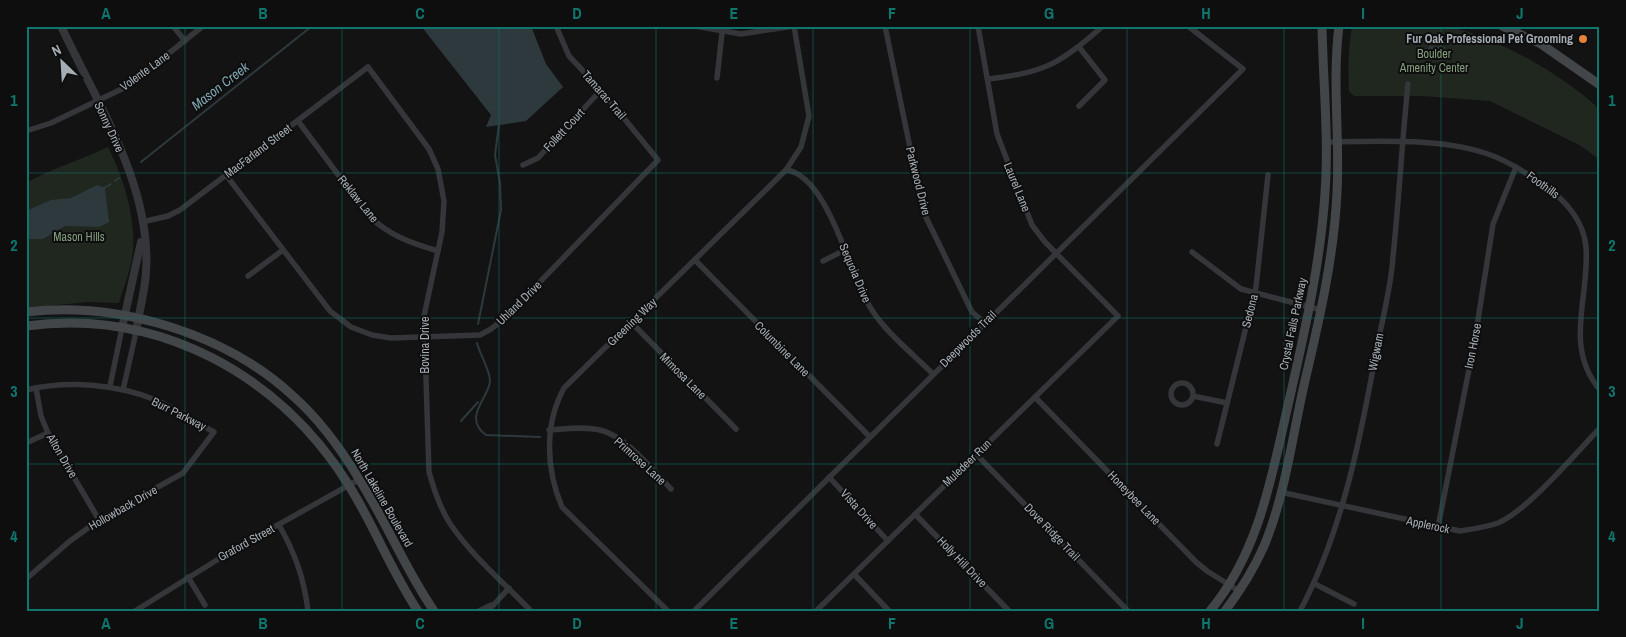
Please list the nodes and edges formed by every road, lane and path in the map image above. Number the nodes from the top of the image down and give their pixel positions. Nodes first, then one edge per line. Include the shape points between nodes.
1 (61, 26) edge
2 (173, 26) edge
3 (203, 26) edge
4 (556, 26) edge
5 (695, 26) edge
6 (794, 26) edge
7 (885, 26) edge
8 (978, 26) edge
9 (1103, 26) edge
10 (1188, 26) edge
11 (1322, 26) edge
12 (1339, 26) edge
13 (1502, 26) edge
14 (722, 33) junction
15 (185, 41) junction
16 (1079, 47) junction
17 (1336, 51) junction
18 (1323, 52) junction
19 (368, 68) joint
20 (717, 78) dead end
21 (988, 79) junction
22 (1408, 84) dead end
23 (1600, 86) edge
24 (601, 90) junction
25 (97, 101) junction
26 (1079, 106) dead end
27 (298, 121) junction
28 (26, 131) edge
29 (1326, 142) junction
30 (1339, 142) junction
31 (1402, 142) junction
32 (658, 160) joint
33 (523, 165) dead end
34 (1516, 168) junction
35 (786, 170) junction
36 (226, 175) junction
37 (1268, 176) dead end
38 (142, 222) junction
39 (143, 233) junction
40 (283, 250) junction
41 (845, 250) junction
42 (438, 251) junction
43 (1057, 252) junction
44 (1192, 252) dead end
45 (695, 260) junction
46 (823, 261) dead end
47 (248, 276) dead end
48 (1254, 294) junction
49 (1310, 307) junction
50 (1321, 310) junction
51 (26, 312) edge
52 (125, 314) junction
53 (1118, 316) joint
54 (138, 318) junction
55 (631, 322) junction
56 (985, 323) junction
57 (26, 326) edge
58 (122, 328) junction
59 (136, 332) junction
60 (424, 337) junction
61 (933, 374) junction
62 (110, 386) junction
63 (36, 388) junction
64 (26, 390) edge
65 (123, 390) junction
66 (1600, 390) edge
67 (1193, 396) dead end
68 (1035, 397) junction
69 (1227, 403) junction
70 (1600, 428) edge
71 (736, 429) dead end
72 (549, 430) junction
73 (214, 432) joint
74 (48, 433) junction
75 (870, 437) junction
76 (26, 443) edge
77 (1217, 444) dead end
78 (976, 454) junction
79 (829, 477) junction
80 (360, 479) junction
81 (348, 485) junction
82 (672, 490) dead end
83 (1280, 492) junction
84 (1340, 506) junction
85 (915, 514) junction
86 (99, 520) junction
87 (279, 525) junction
88 (1438, 527) junction
89 (888, 541) junction
90 (854, 574) junction
91 (188, 577) junction
92 (26, 579) edge
93 (1315, 584) junction
94 (1229, 585) junction
95 (508, 588) junction
96 (1239, 590) junction
97 (1354, 604) dead end
98 (205, 605) dead end
99 (489, 608) edge
100 (134, 611) edge
101 (308, 611) edge
102 (418, 611) edge
103 (434, 611) edge
104 (478, 611) edge
105 (531, 611) edge
106 (668, 611) edge
107 (694, 611) edge
108 (816, 611) edge
109 (889, 611) edge
110 (1009, 611) edge
111 (1128, 611) edge
112 (1210, 611) edge
113 (1225, 611) edge
114 (1300, 611) edge

1 - 25 street, Sonny Drive
2 - 15 street
3 - 15 street, Volente Lane
4 - 24 street, Tamarac Trail via 569,56
5 - 14 street
6 - 14 street via 752,34
6 - 35 street, Greening Way via 809,116 800,147
7 - 56 street, Parkwood Drive via 923,211 972,312
8 - 21 street, Laurel Lane
9 - 16 street
10 - 43 street, Deepwoods Trail via 1244,69
11 - 18 main road, Crystal Falls Parkway
12 - 17 main road, Crystal Falls Parkway
13 - 23 main road via 1540,44
14 - 20 street
15 - 25 street, Volente Lane via 128,86
16 - 21 street via 1043,69
16 - 26 street via 1105,80
17 - 18 main road
17 - 30 main road, Crystal Falls Parkway
18 - 29 main road, Crystal Falls Parkway
19 - 27 street, MacFarland Street
19 - 42 street, Bovina Drive via 423,139 438,169 444,216
21 - 43 street, Laurel Lane via 1001,147 1032,225
22 - 31 street, Wigwam
24 - 32 street, Tamarac Trail
24 - 33 street, Follett Court via 538,158
25 - 28 street, Volente Lane
25 - 38 street, Sonny Drive via 131,176
27 - 36 street, MacFarland Street
27 - 42 street, Reklaw Lane via 380,226 410,243
29 - 30 street, Foothills
29 - 49 main road, Crystal Falls Parkway via 1321,239
30 - 31 street, Foothills
30 - 50 main road, Crystal Falls Parkway via 1334,230
31 - 34 street, Foothills via 1464,148
31 - 84 street, Wigwam via 1393,258 1371,377
32 - 60 street, Uhland Drive via 604,219 491,329 465,337
34 - 66 street, Foothills via 1559,196 1578,222 1586,246 1579,323 1581,354
34 - 88 street, Iron Horse via 1493,224 1475,339
35 - 41 street, Sequoia Drive via 797,173 820,198
35 - 45 street, Greening Way
36 - 38 street, MacFarland Street via 180,210
36 - 40 street, Uhland Drive
37 - 48 street, Sedona
38 - 39 street, Sonny Drive
39 - 52 street, Sonny Drive
39 - 54 street, Sonny Drive via 146,271
40 - 47 street
40 - 60 street, Uhland Drive via 330,311 351,327 391,338
41 - 46 street
41 - 61 street, Sequoia Drive via 874,314
42 - 60 street, Bovina Drive via 427,296
43 - 53 street, Laurel Lane
43 - 56 street, Deepwoods Trail
44 - 48 street via 1222,277
45 - 55 street, Greening Way
45 - 75 street, Columbine Lane
48 - 49 street
48 - 69 street, Sedona
49 - 50 street
49 - 94 main road, Crystal Falls Parkway via 1263,512 1251,544
50 - 83 main road, Crystal Falls Parkway
51 - 52 main road, North Lakeline Boulevard via 74,310
52 - 54 main road, North Lakeline Boulevard
52 - 58 street, Sonny Drive
53 - 68 street, Muledeer Run
54 - 59 street, Sonny Drive
54 - 80 main road, North Lakeline Boulevard via 229,351 260,370 294,396 332,437
55 - 71 street, Mimosa Lane
55 - 72 street, Greening Way via 564,388 554,405
56 - 61 street, Deepwoods Trail
57 - 58 main road, North Lakeline Boulevard via 85,323
58 - 59 main road, North Lakeline Boulevard
58 - 62 street, Sonny Drive
59 - 65 street, Sonny Drive
59 - 81 main road, North Lakeline Boulevard via 162,337 215,358 252,380 304,426
60 - 95 street, Bovina Drive via 429,472 434,491 450,525
61 - 75 street, Deepwoods Trail
62 - 63 street, Burr Parkway
62 - 65 street, Burr Parkway
63 - 64 street, Burr Parkway
63 - 74 street, Alton Drive
65 - 73 street, Burr Parkway via 156,400
67 - 69 street
68 - 78 street, Muledeer Run
68 - 94 street, Honeybee Lane via 1196,562
69 - 77 street, Sedona
70 - 88 street, Applerock via 1511,515 1498,522 1460,531
72 - 82 street, Primrose Lane via 587,428 612,435
72 - 106 street, Greening Way via 554,487 562,507
73 - 86 street, Hollowback Drive via 183,473
74 - 76 street
74 - 86 street, Alton Drive
75 - 79 street, Deepwoods Trail
78 - 85 street, Muledeer Run
78 - 111 street, Dove Ridge Trail
79 - 89 street, Vista Drive
79 - 107 street, Deepwoods Trail
80 - 81 street, Graford Street
80 - 103 main road, North Lakeline Boulevard
81 - 87 street, Graford Street
81 - 102 main road, North Lakeline Boulevard via 389,564
83 - 84 street, Applerock
83 - 96 main road, Crystal Falls Parkway via 1264,546
84 - 88 street, Applerock
84 - 93 street, Wigwam
85 - 89 street, Muledeer Run
85 - 110 street, Holly Hill Drive
86 - 92 street, Hollowback Drive
87 - 91 street, Graford Street
87 - 101 street via 298,562
89 - 90 street, Muledeer Run
90 - 108 street, Muledeer Run
90 - 109 street
91 - 98 street
91 - 100 street, Graford Street
93 - 97 street
93 - 114 street, Wigwam
94 - 96 street, Honeybee Lane
94 - 112 main road, Crystal Falls Parkway
95 - 99 street
95 - 105 street, Bovina Drive
96 - 113 main road, Crystal Falls Parkway
99 - 104 street

